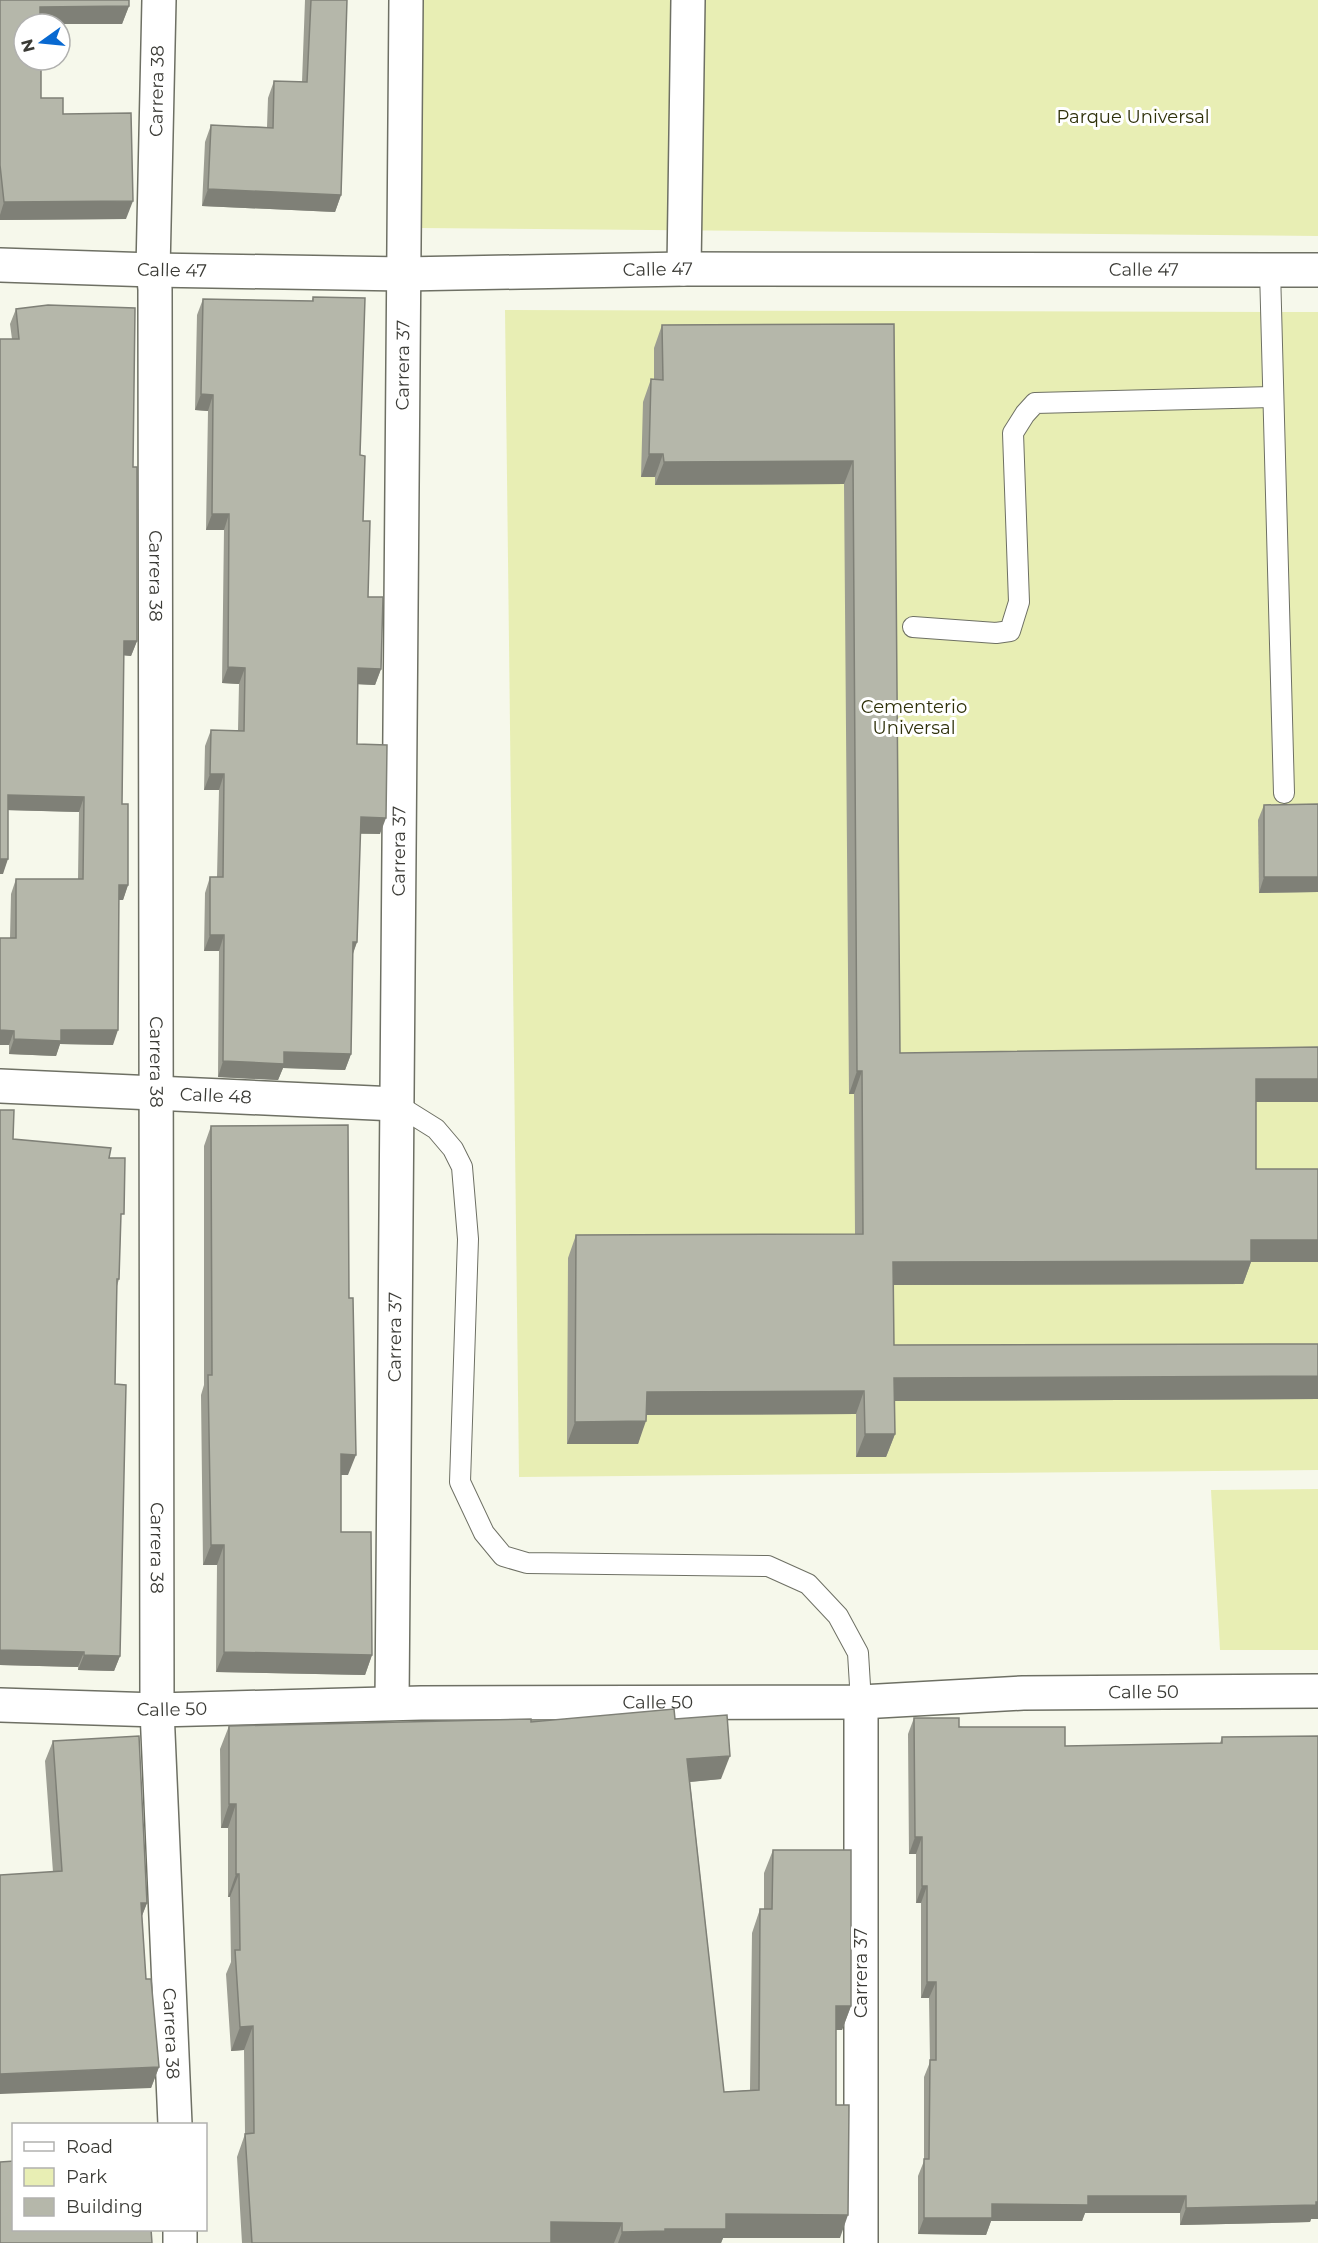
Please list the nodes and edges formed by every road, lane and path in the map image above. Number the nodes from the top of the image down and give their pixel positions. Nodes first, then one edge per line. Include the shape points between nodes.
1 (159, 0) edge
2 (406, 0) edge
3 (688, 0) edge
4 (0, 265) edge
5 (684, 269) junction
6 (153, 270) junction
7 (1270, 270) junction
8 (1318, 270) edge
9 (404, 274) junction
10 (1273, 397) junction
11 (913, 627) dead end
12 (1284, 793) dead end
13 (0, 1086) edge
14 (156, 1094) junction
15 (396, 1104) junction
16 (1318, 1691) edge
17 (861, 1702) junction
18 (392, 1703) junction
19 (0, 1705) edge
20 (157, 1710) junction
21 (175, 2123) edge
22 (861, 2243) edge

1 - 6 street, Carrera 38
2 - 9 street, Carrera 37
3 - 5 street
4 - 6 street, Calle 47
5 - 7 street, Calle 47
5 - 9 street, Calle 47
6 - 9 street, Calle 47
6 - 14 street, Carrera 38
7 - 8 street, Calle 47
7 - 10 lane
9 - 15 street, Carrera 37
10 - 11 lane via 1035,403 1013,433 1019,602 1010,631
10 - 12 lane
13 - 14 street, Calle 48
14 - 15 street, Calle 48
14 - 20 street, Carrera 38
15 - 17 lane via 436,1130 462,1167 468,1239 460,1482 484,1533 503,1556 527,1563 768,1566 778,1570 808,1584 838,1616 858,1653
15 - 18 street, Carrera 37
16 - 17 street, Calle 50 via 1023,1693
17 - 18 street, Calle 50
17 - 22 street, Carrera 37
18 - 20 street, Calle 50
19 - 20 street, Calle 50
20 - 21 street, Carrera 38

